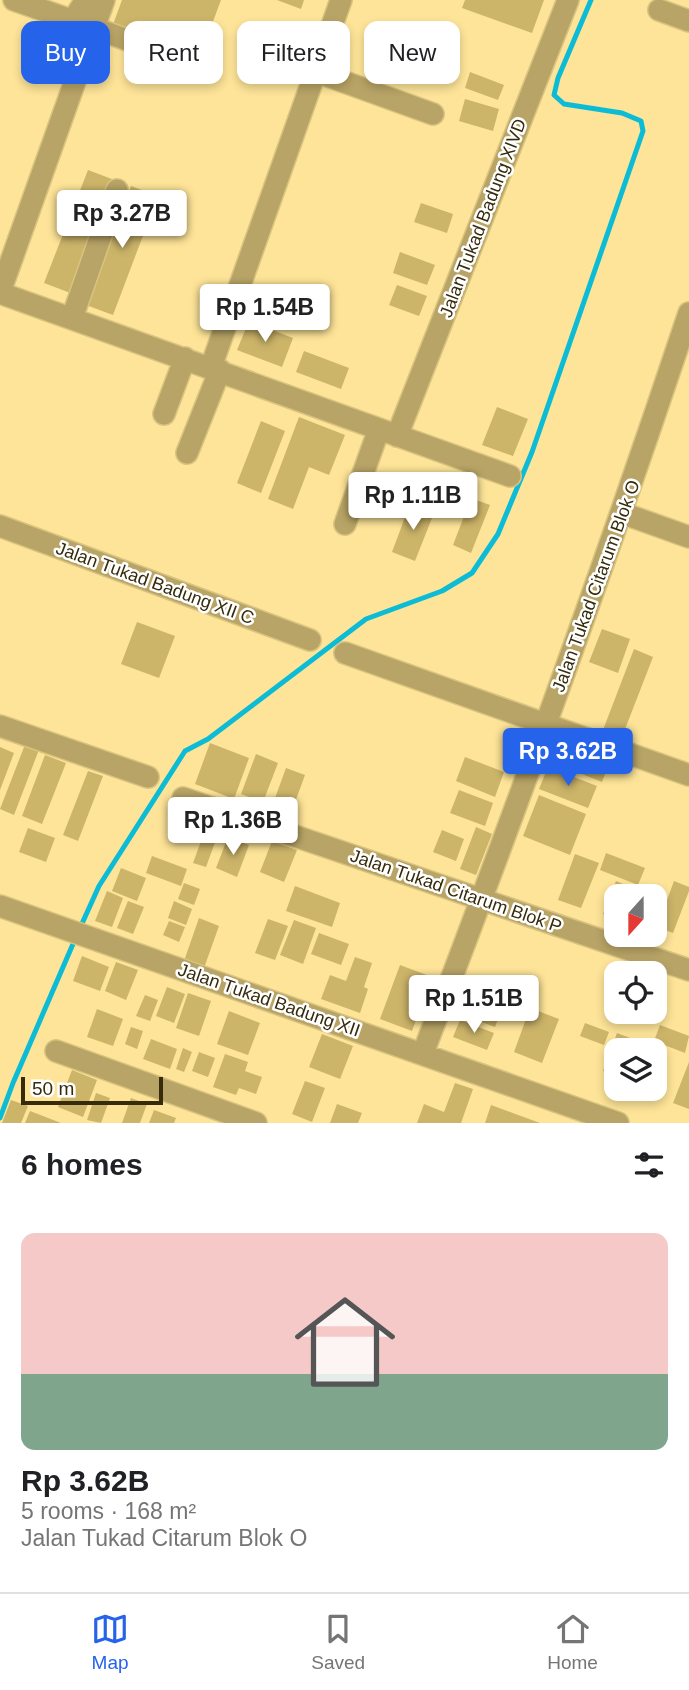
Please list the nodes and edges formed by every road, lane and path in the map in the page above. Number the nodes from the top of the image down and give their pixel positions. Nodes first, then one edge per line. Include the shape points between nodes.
1 (13, 0) edge
2 (341, 0) edge
3 (568, 0) edge
4 (659, 10) dead end
5 (100, 12) edge
6 (333, 21) edge
7 (689, 21) edge
8 (124, 26) edge
9 (310, 84) edge
10 (350, 84) edge
11 (433, 114) dead end
12 (117, 190) dead end
13 (0, 292) edge
14 (689, 313) edge
15 (72, 318) junction
16 (185, 358) junction
17 (215, 368) junction
18 (164, 414) dead end
19 (388, 432) junction
20 (187, 453) dead end
21 (510, 476) dead end
22 (622, 513) junction
23 (345, 524) dead end
24 (0, 526) edge
25 (689, 537) edge
26 (310, 640) dead end
27 (345, 653) dead end
28 (546, 725) junction
29 (0, 726) edge
30 (689, 775) edge
31 (148, 777) dead end
32 (183, 798) dead end
33 (481, 900) junction
34 (0, 906) edge
35 (689, 970) edge
36 (56, 1051) dead end
37 (423, 1053) junction
38 (256, 1123) edge
39 (618, 1123) edge

1 - 5 street via 68,19 75,18 87,4
2 - 6 street
3 - 19 street, Jalan Tukad Badung XIVD
4 - 7 street
5 - 8 street
5 - 13 street
9 - 17 street
10 - 11 street
12 - 15 street
13 - 15 street
14 - 22 street, Jalan Tukad Citarum Blok O
15 - 16 street
16 - 17 street
16 - 18 street
17 - 19 street
17 - 20 street
19 - 21 street
19 - 23 street, Jalan Tukad Badung XIVD
22 - 25 street
22 - 28 street, Jalan Tukad Citarum Blok O
24 - 26 street, Jalan Tukad Badung XII C
27 - 28 street
28 - 30 street
28 - 33 street, Jalan Tukad Citarum Blok O
29 - 31 street
32 - 33 street, Jalan Tukad Citarum Blok P
33 - 35 street, Jalan Tukad Citarum Blok P
33 - 37 street, Jalan Tukad Citarum Blok O
34 - 37 street, Jalan Tukad Badung XII
36 - 38 street
37 - 39 street, Jalan Tukad Badung XII

